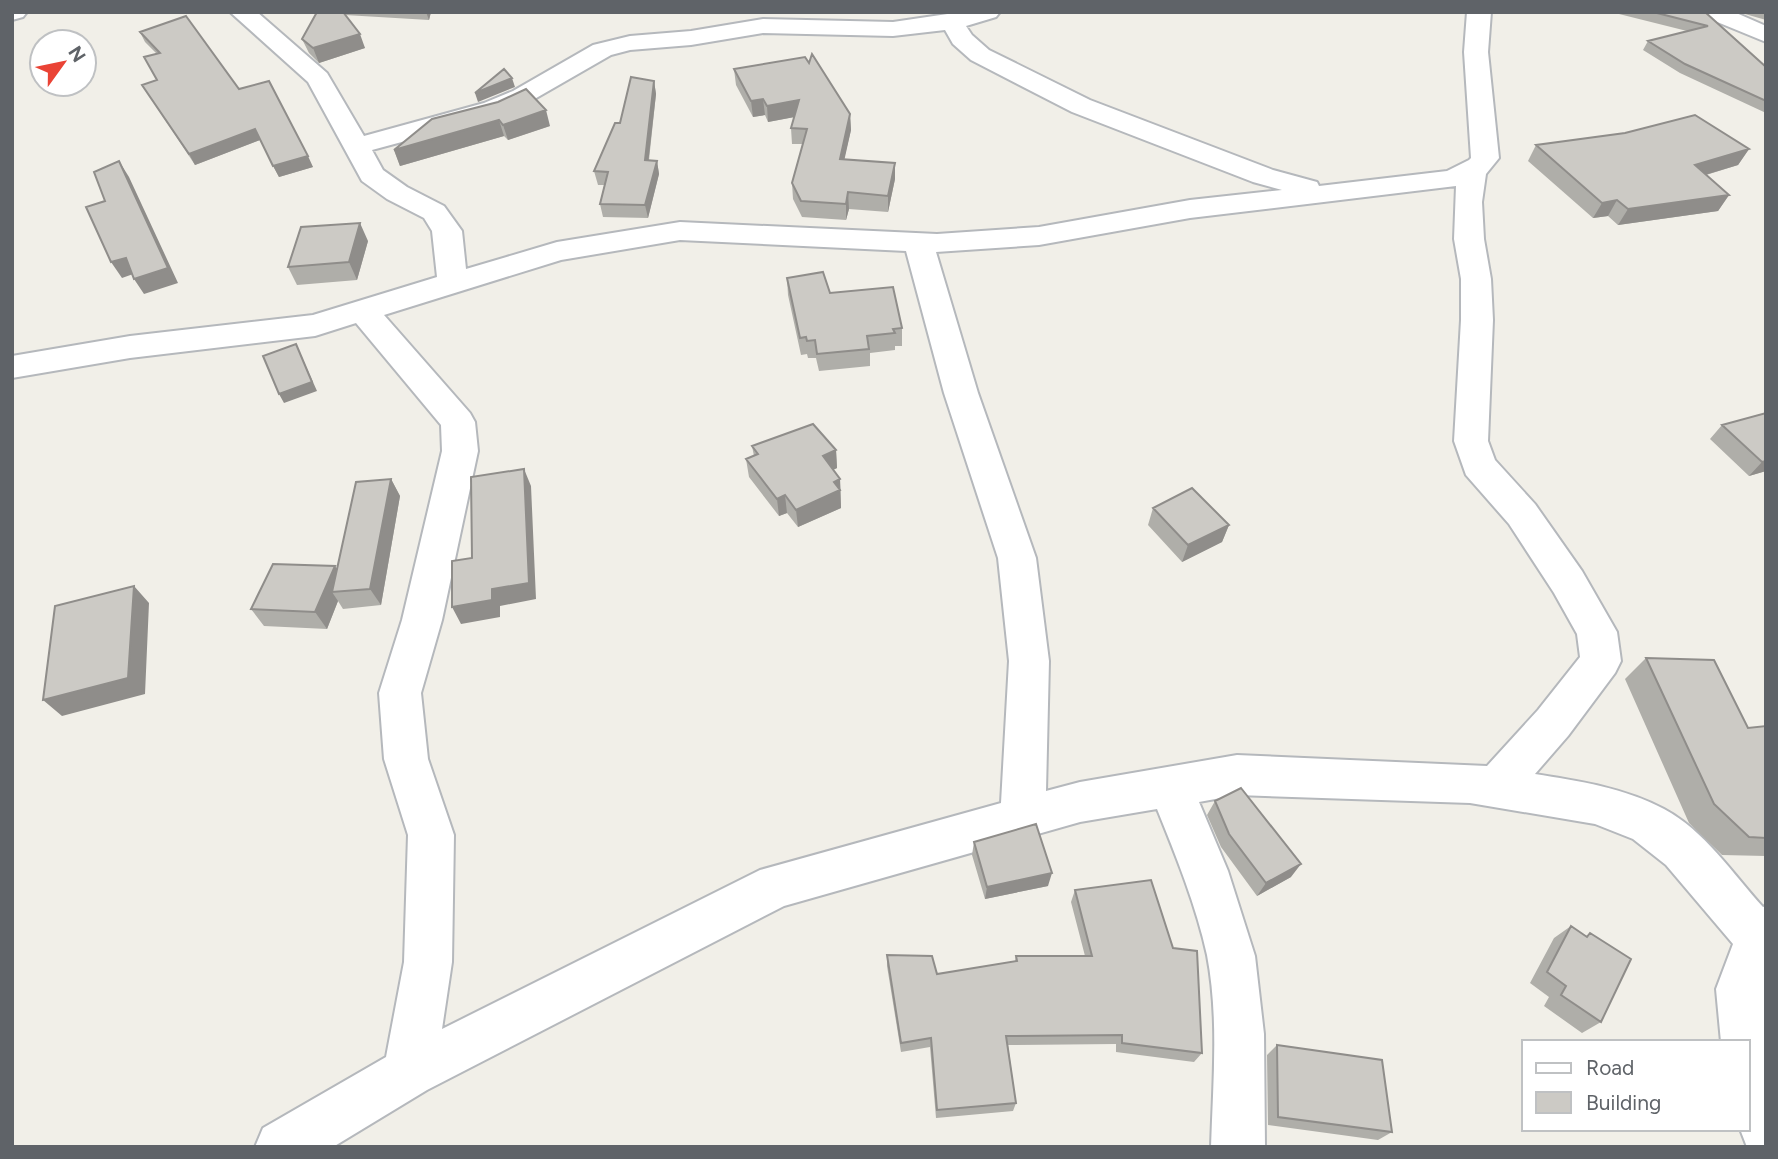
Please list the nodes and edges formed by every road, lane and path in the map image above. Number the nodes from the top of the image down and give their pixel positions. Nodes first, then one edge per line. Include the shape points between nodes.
1 (242, 12) edge
2 (988, 12) edge
3 (1479, 12) edge
4 (1713, 12) edge
5 (952, 22) junction
6 (1766, 35) edge
7 (356, 146) junction
8 (1472, 171) junction
9 (1320, 192) junction
10 (918, 242) junction
11 (453, 284) junction
12 (363, 311) junction
13 (12, 367) edge
14 (1170, 786) junction
15 (1496, 787) junction
16 (1023, 817) junction
17 (1762, 933) edge
18 (1746, 1040) edge
19 (1750, 1070) edge
20 (409, 1072) junction
21 (1766, 1129) edge
22 (282, 1147) edge
23 (1238, 1147) edge

1 - 7 street via 318,78
2 - 5 street
3 - 8 street via 1476,52 1485,158
4 - 6 street
5 - 7 street via 893,29 763,26 630,43 602,50 493,109
5 - 9 street via 980,55 1082,106 1263,176
7 - 11 street via 372,175 434,212 447,231
8 - 9 street via 1451,179
8 - 15 street via 1469,239 1477,320 1471,441 1479,466 1522,514 1574,592 1597,632 1601,661
9 - 10 street via 1039,236
10 - 11 street via 680,231 557,251
10 - 16 street via 961,393 1017,558 1029,662
11 - 12 street
12 - 13 street via 315,325 130,347
12 - 20 street via 458,422 460,451 422,620 400,693 406,759 431,835 428,962
14 - 15 street via 1237,775
14 - 16 street
14 - 23 street via 1205,871 1231,956 1239,1034
15 - 17 street via 1595,804 1649,824 1682,850
16 - 20 street via 776,886
17 - 18 street via 1741,989
19 - 21 street
20 - 22 street

